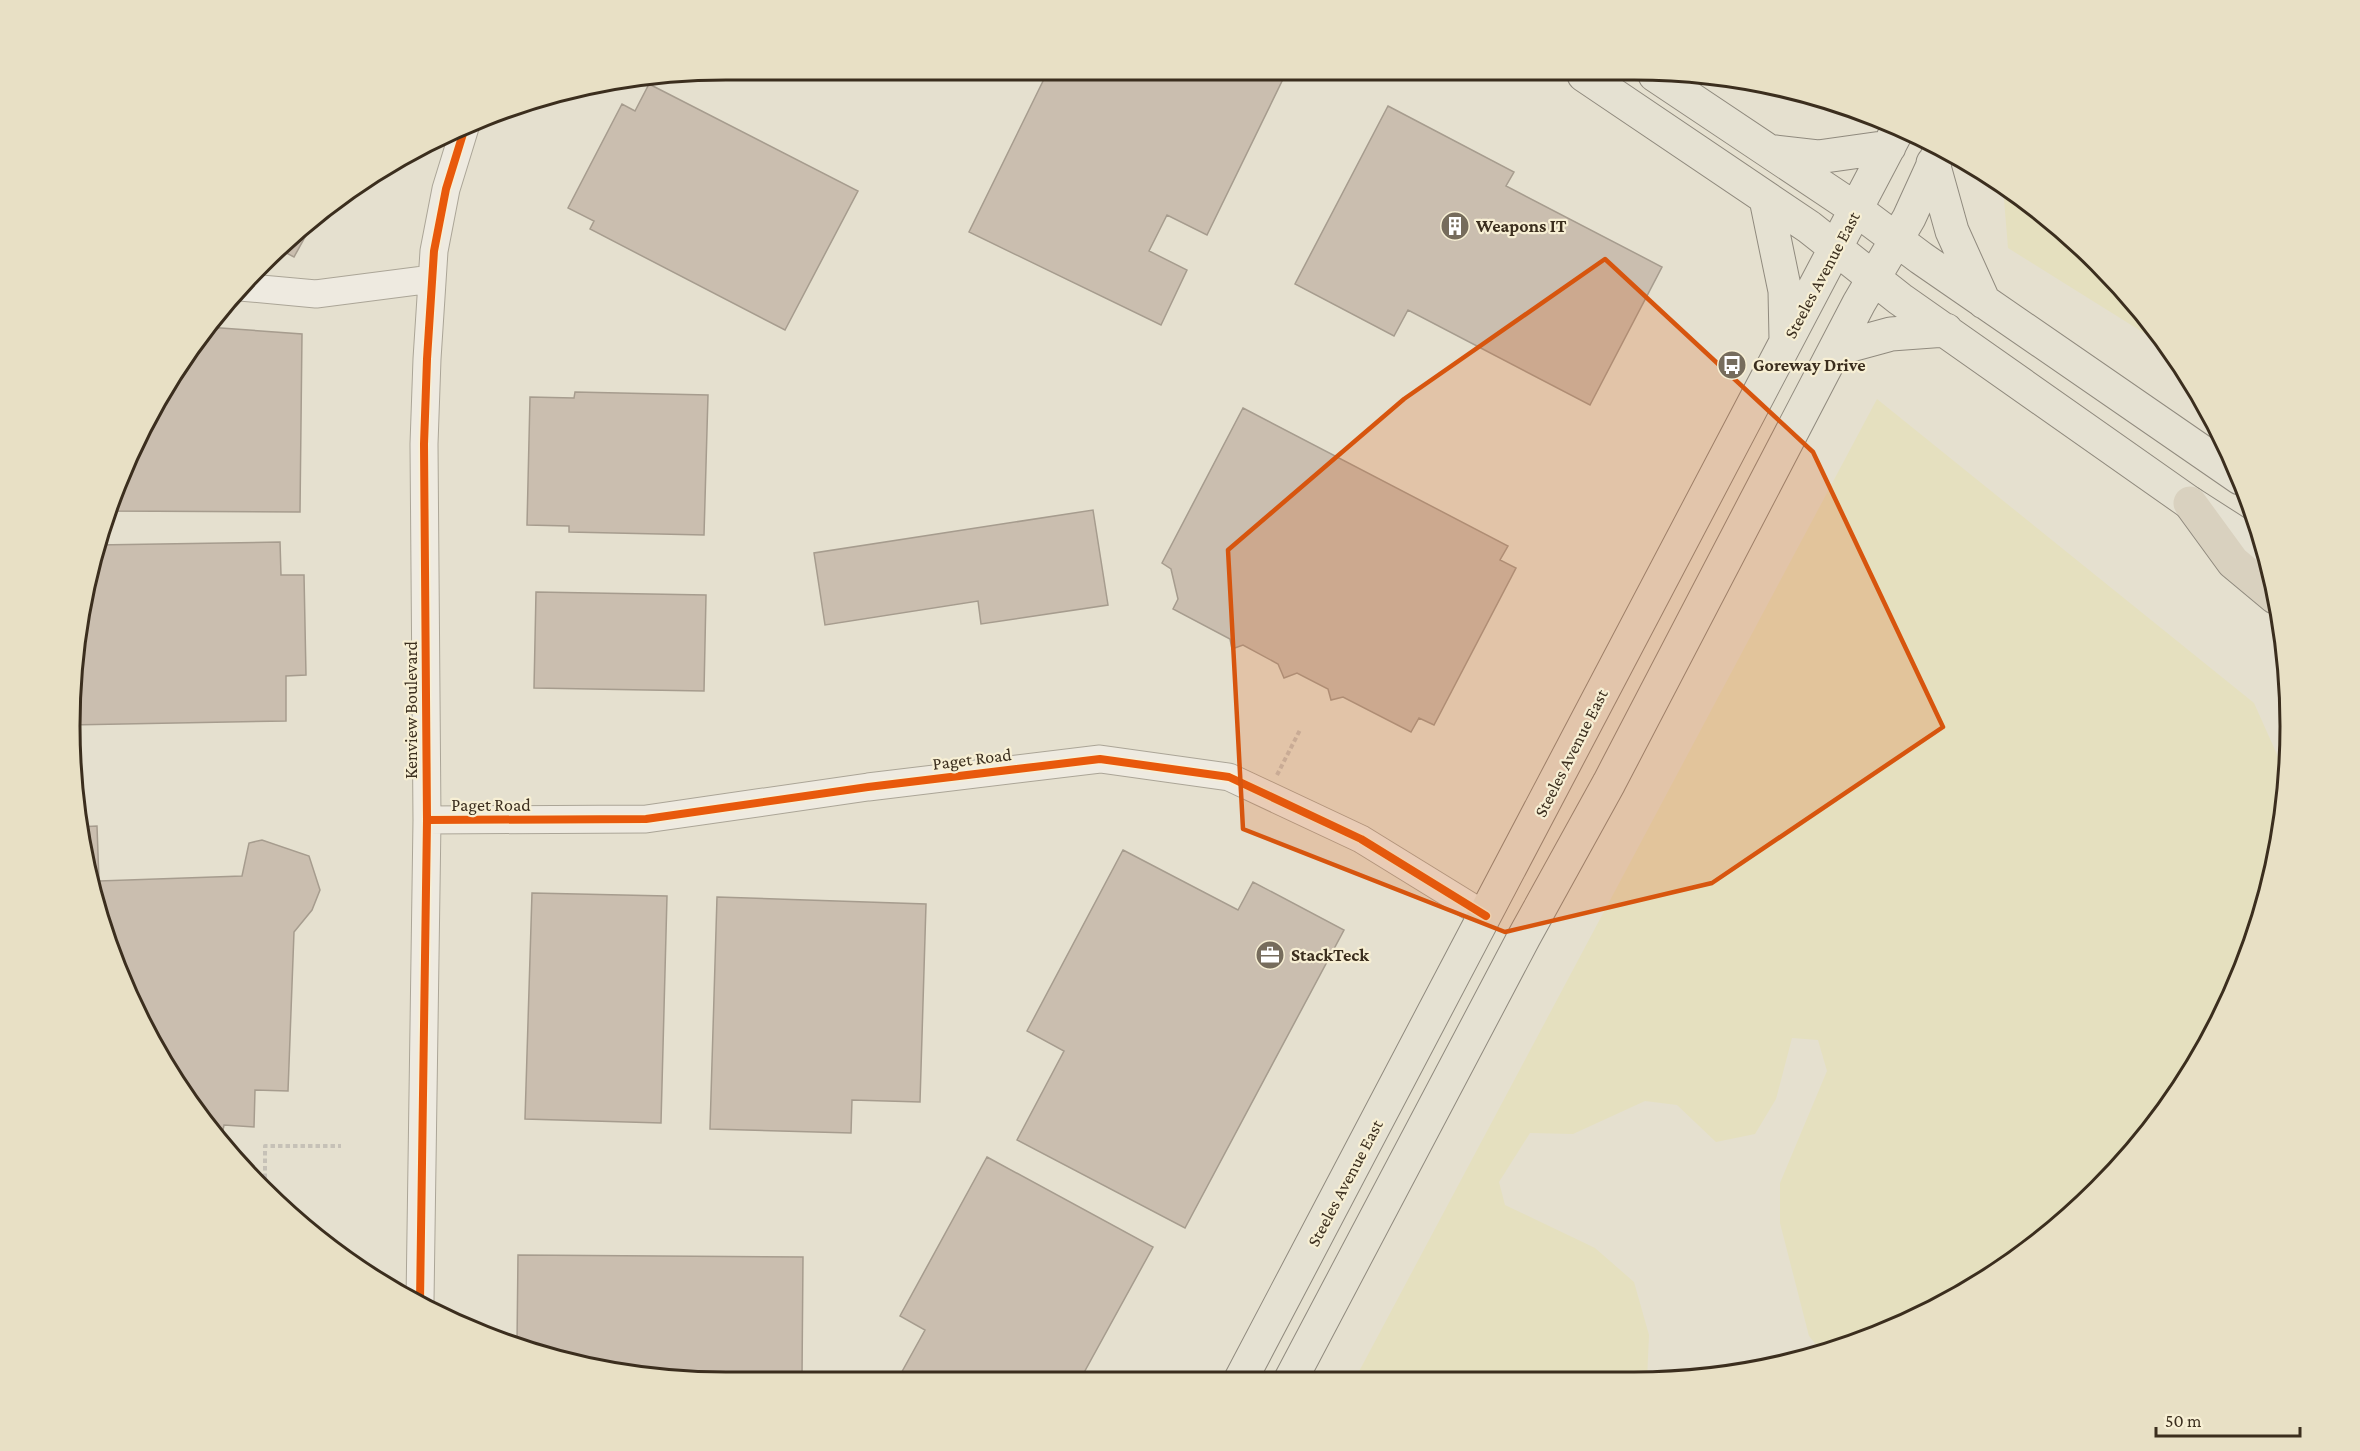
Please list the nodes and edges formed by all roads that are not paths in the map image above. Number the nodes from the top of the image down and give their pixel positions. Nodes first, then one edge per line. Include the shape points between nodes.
1 (1591, 80) edge
2 (1664, 81) edge
3 (462, 136) edge
4 (1894, 137) edge
5 (1771, 152) junction
6 (1936, 156) edge
7 (1766, 198) junction
8 (1857, 210) junction
9 (1897, 240) junction
10 (1836, 249) junction
11 (1874, 278) junction
12 (432, 279) junction
13 (251, 288) edge
14 (1984, 302) junction
15 (1946, 330) junction
16 (1786, 344) junction
17 (1836, 350) junction
18 (2227, 469) edge
19 (2190, 503) junction
20 (2253, 543) edge
21 (2266, 589) edge
22 (427, 820) junction
23 (1486, 916) junction
24 (420, 1295) edge
25 (1245, 1372) edge
26 (1295, 1372) edge

1 - 7 main road
2 - 5 main road
3 - 12 street, Kenview Boulevard via 446,189
4 - 5 main road via 1818,157
4 - 8 main road, Steeles Avenue East
5 - 8 main road
6 - 9 main road
6 - 14 main road via 1952,231
7 - 10 main road
7 - 16 main road via 1785,291
8 - 9 main road
8 - 10 main road, Steeles Avenue East
9 - 11 main road
9 - 14 main road
10 - 11 main road
10 - 16 main road, Steeles Avenue East
11 - 15 main road
11 - 17 main road
12 - 13 street via 316,294
12 - 22 street, Kenview Boulevard via 424,444
14 - 18 main road
15 - 17 main road via 1891,334
15 - 19 main road
16 - 23 main road, Steeles Avenue East
17 - 26 main road
19 - 20 main road
19 - 21 highway via 2233,562
22 - 23 street, Paget Road via 646,819 1100,759 1229,777 1361,839
22 - 24 street, Kenview Boulevard
23 - 25 main road, Steeles Avenue East

